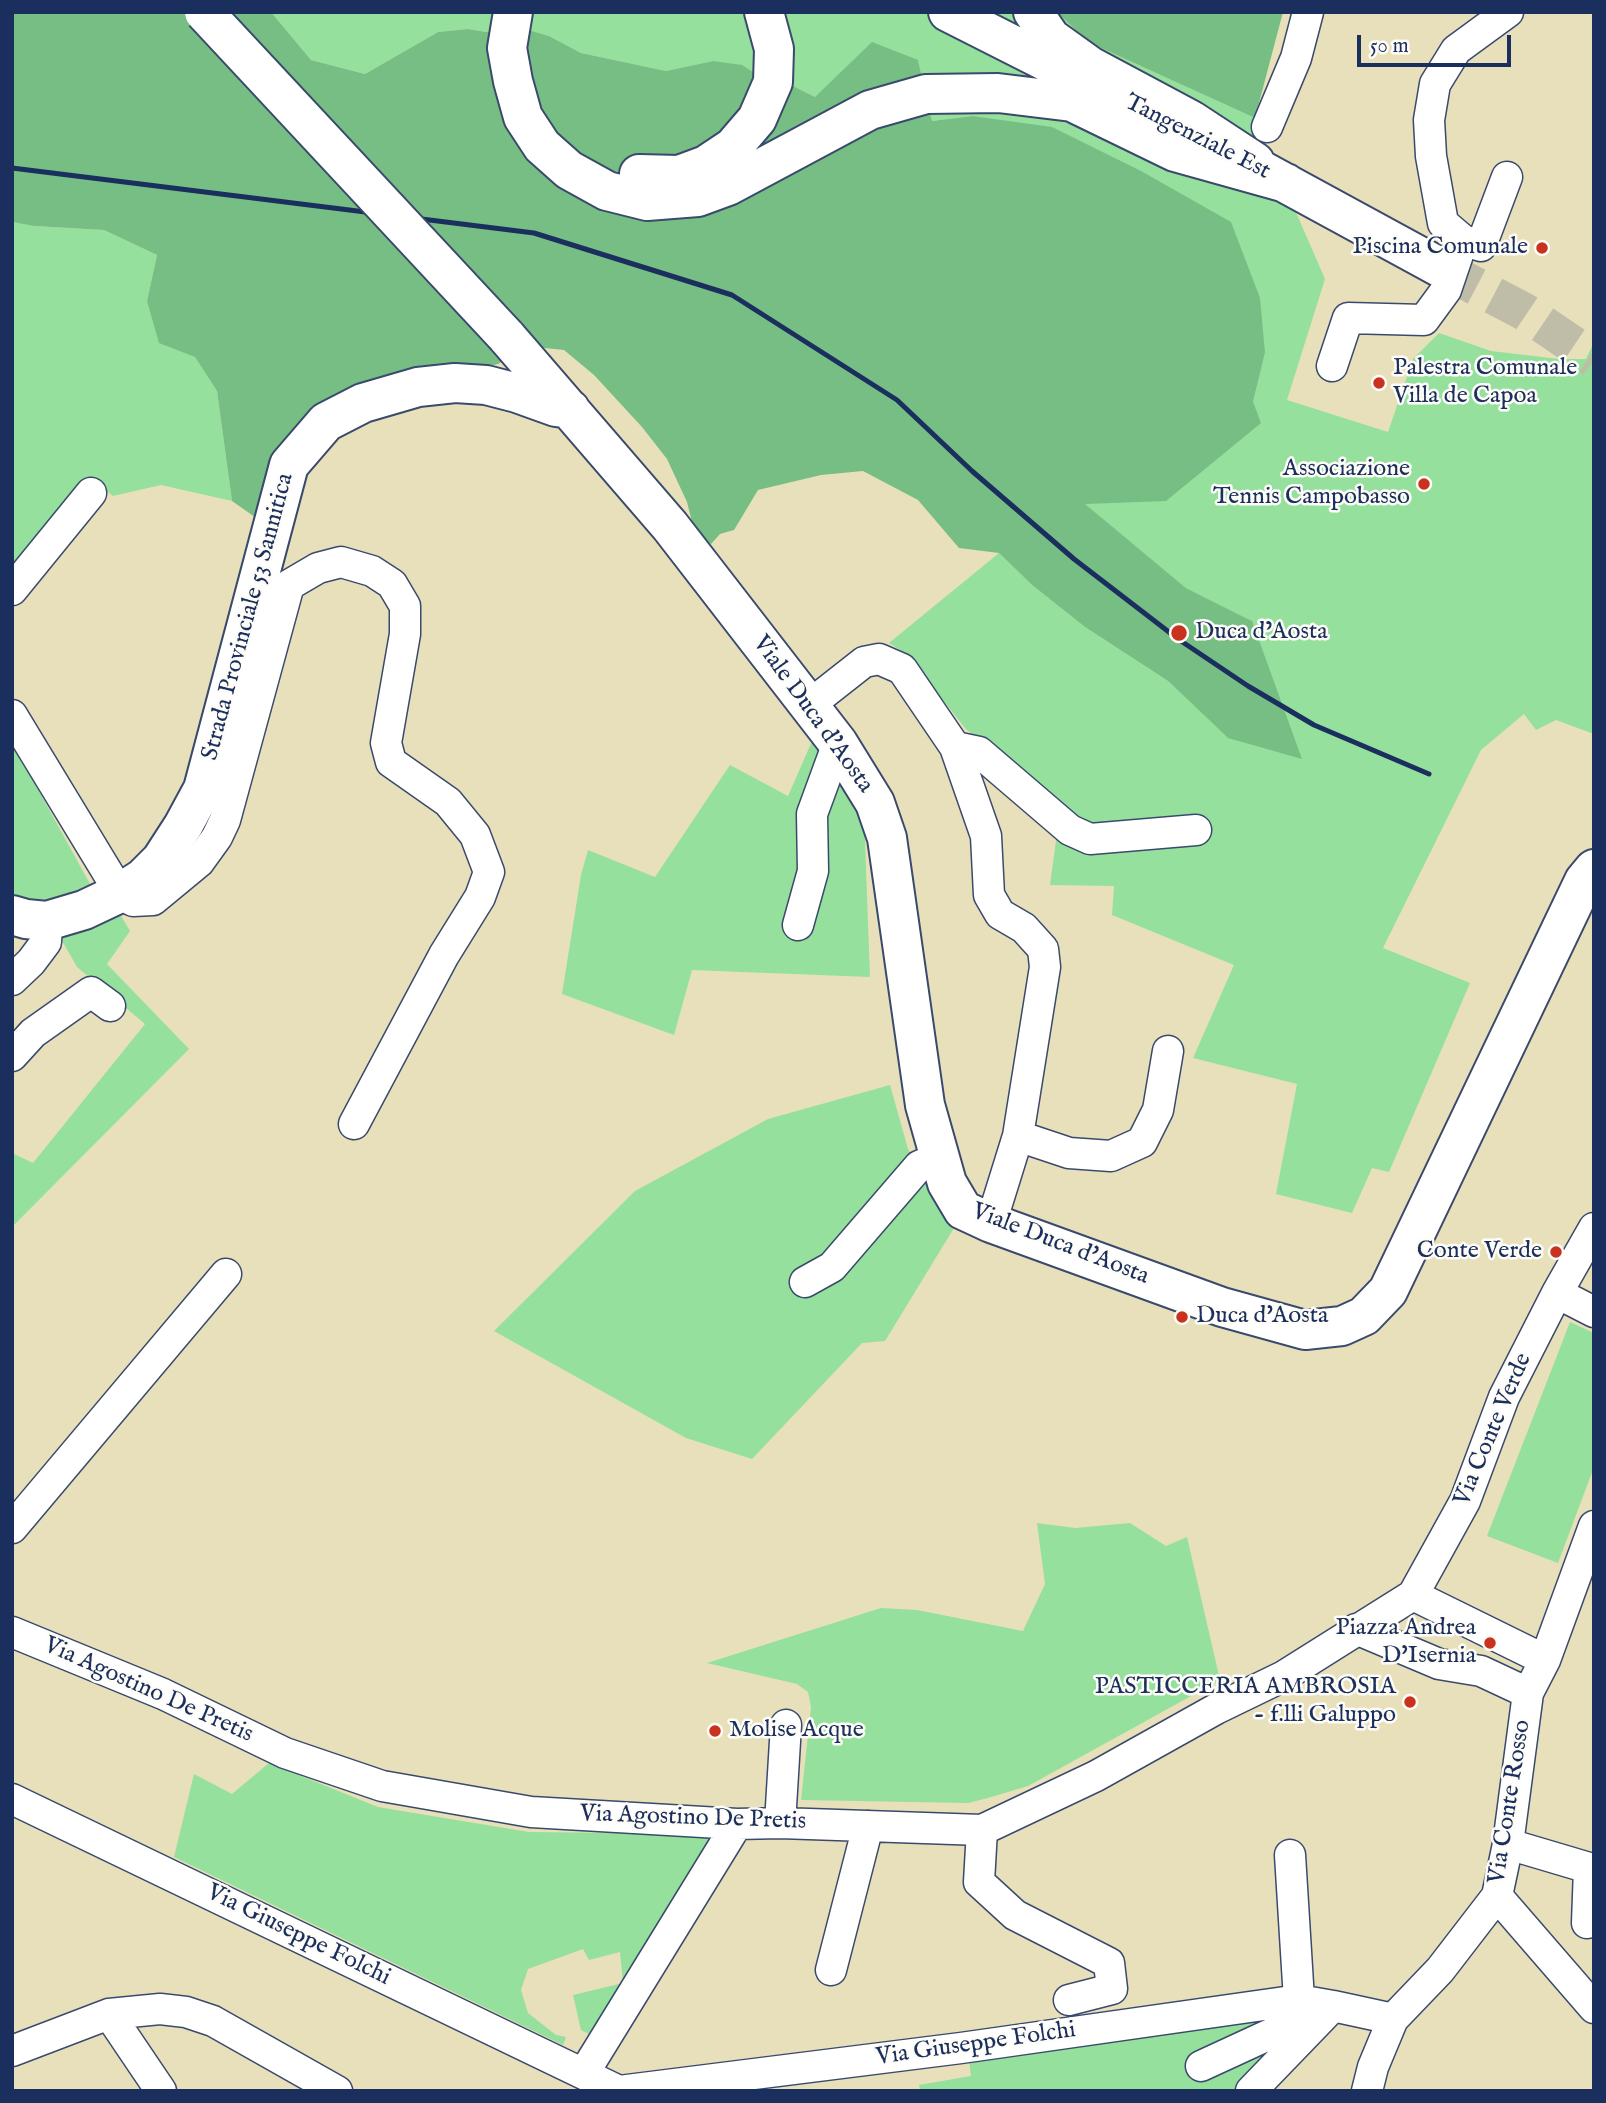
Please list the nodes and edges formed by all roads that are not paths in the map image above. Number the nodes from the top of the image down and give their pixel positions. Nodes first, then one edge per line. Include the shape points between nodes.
1 (204, 12) edge
2 (238, 12) edge
3 (513, 12) edge
4 (540, 12) edge
5 (764, 12) edge
6 (948, 12) edge
7 (1032, 12) edge
8 (1308, 12) edge
9 (1507, 12) edge
10 (1267, 127) dead end
11 (1507, 177) dead end
12 (1286, 183) junction
13 (1453, 254) junction
14 (516, 329) junction
15 (1332, 366) dead end
16 (570, 409) junction
17 (91, 494) dead end
18 (670, 526) junction
19 (12, 590) edge
20 (808, 706) junction
21 (12, 715) edge
22 (838, 743) junction
23 (955, 747) junction
24 (1196, 830) dead end
25 (1590, 875) edge
26 (120, 893) junction
27 (30, 918) edge
28 (798, 925) dead end
29 (12, 980) edge
30 (110, 1006) dead end
31 (1168, 1051) dead end
32 (12, 1056) edge
33 (354, 1124) dead end
34 (1018, 1136) junction
35 (940, 1157) junction
36 (991, 1223) junction
37 (1594, 1228) edge
38 (226, 1274) dead end
39 (805, 1283) dead end
40 (1557, 1293) junction
41 (1594, 1312) edge
42 (1594, 1526) edge
43 (12, 1528) edge
44 (1413, 1595) junction
45 (1356, 1629) junction
46 (12, 1632) edge
47 (1545, 1660) junction
48 (1528, 1693) junction
49 (786, 1725) dead end
50 (12, 1798) edge
51 (779, 1823) junction
52 (737, 1824) junction
53 (868, 1826) junction
54 (982, 1830) junction
55 (1507, 1844) junction
56 (1290, 1854) dead end
57 (1497, 1896) junction
58 (1587, 1923) dead end
59 (831, 1970) dead end
60 (1069, 2000) dead end
61 (1299, 2000) junction
62 (1332, 2006) junction
63 (1594, 2008) edge
64 (109, 2014) junction
65 (1393, 2019) junction
66 (12, 2051) edge
67 (1201, 2066) dead end
68 (584, 2073) junction
69 (161, 2091) edge
70 (337, 2091) edge
71 (1251, 2091) edge
72 (1367, 2091) edge

1 - 14 main road, bridge
2 - 14 main road
3 - 12 main road via 507,48 513,81 523,117 542,146 569,170 607,191 648,201 698,197 728,187 870,110 926,94 998,93 1072,102 1175,152
4 - 5 main road via 530,52 535,83 548,114 566,138 599,161 635,174 679,175 706,165 733,147 757,119 773,82 774,50
6 - 12 main road, Tangenziale Est
7 - 12 main road via 1051,38 1090,66 1191,120
8 - 10 street via 1296,58
9 - 13 street via 1456,50 1435,83 1429,120 1431,156
11 - 13 street via 1481,246
12 - 13 main road, Tangenziale Est
13 - 15 street via 1446,290 1424,320 1348,318
14 - 16 main road, Viale Duca d'Aosta
14 - 18 main road via 593,397 634,451
16 - 18 main road, Viale Duca d'Aosta
16 - 26 main road, Strada Provinciale 53 Sannitica via 486,385 455,383 418,387 363,403 326,422 289,465 202,789 161,860
17 - 19 street
18 - 20 main road, Viale Duca d'Aosta
20 - 22 main road, Viale Duca d'Aosta
20 - 23 street via 864,662 879,659 902,669
21 - 26 street
22 - 28 street via 812,814 813,871
22 - 35 main road, Viale Duca d'Aosta via 875,803 887,838 925,1105
23 - 24 street via 979,752 1070,830 1090,839
23 - 34 street via 986,836 989,895 1000,914 1024,928 1043,949 1045,967
25 - 36 main road, Viale Duca d'Aosta via 1388,1291 1364,1316 1342,1326 1305,1329 1222,1307
26 - 27 main road, Strada Provinciale 53 Sannitica via 84,910
26 - 33 street via 133,901 153,900 199,862 217,837 289,585 318,568 341,562 372,571 392,584 405,606 405,634 386,743 391,762 448,802 475,835 488,872 480,897
27 - 29 street via 46,942
30 - 32 street via 91,992 33,1033
31 - 34 street via 1158,1110 1142,1142 1111,1156 1069,1153
34 - 36 street
35 - 36 main road, Viale Duca d'Aosta via 947,1183 963,1209
35 - 39 street via 919,1166 832,1267
37 - 40 street, Via Conte Verde
38 - 43 street
40 - 41 street
40 - 44 street, Via Conte Verde via 1504,1397 1465,1501
42 - 47 street, Via Conte Rosso
44 - 45 street, Via Agostino De Pretis
44 - 47 street
45 - 48 street via 1439,1664 1481,1671
45 - 54 street, Via Agostino De Pretis via 1284,1676 1096,1776
46 - 52 street, Via Agostino De Pretis via 163,1694 285,1753 382,1786 531,1812
47 - 48 street, Via Conte Rosso
48 - 55 street, Via Conte Rosso
49 - 51 street
50 - 68 street, Via Giuseppe Folchi
51 - 52 street, Via Agostino De Pretis
51 - 53 street, Via Agostino De Pretis
52 - 68 street
53 - 54 street, Via Agostino De Pretis
53 - 59 street
54 - 60 street via 979,1882 1015,1914 1109,1963 1112,1989
55 - 57 street, Via Conte Rosso
55 - 58 street via 1589,1868
56 - 61 street
57 - 63 street
57 - 65 street, Via Conte Rosso via 1440,1969
61 - 62 street, Via Giuseppe Folchi
61 - 68 street, Via Giuseppe Folchi via 619,2091
62 - 65 street, Via Giuseppe Folchi
62 - 67 street
62 - 71 street
64 - 66 street
64 - 69 street
64 - 70 street via 160,2009 213,2021
65 - 72 street, Via Conte Rosso

